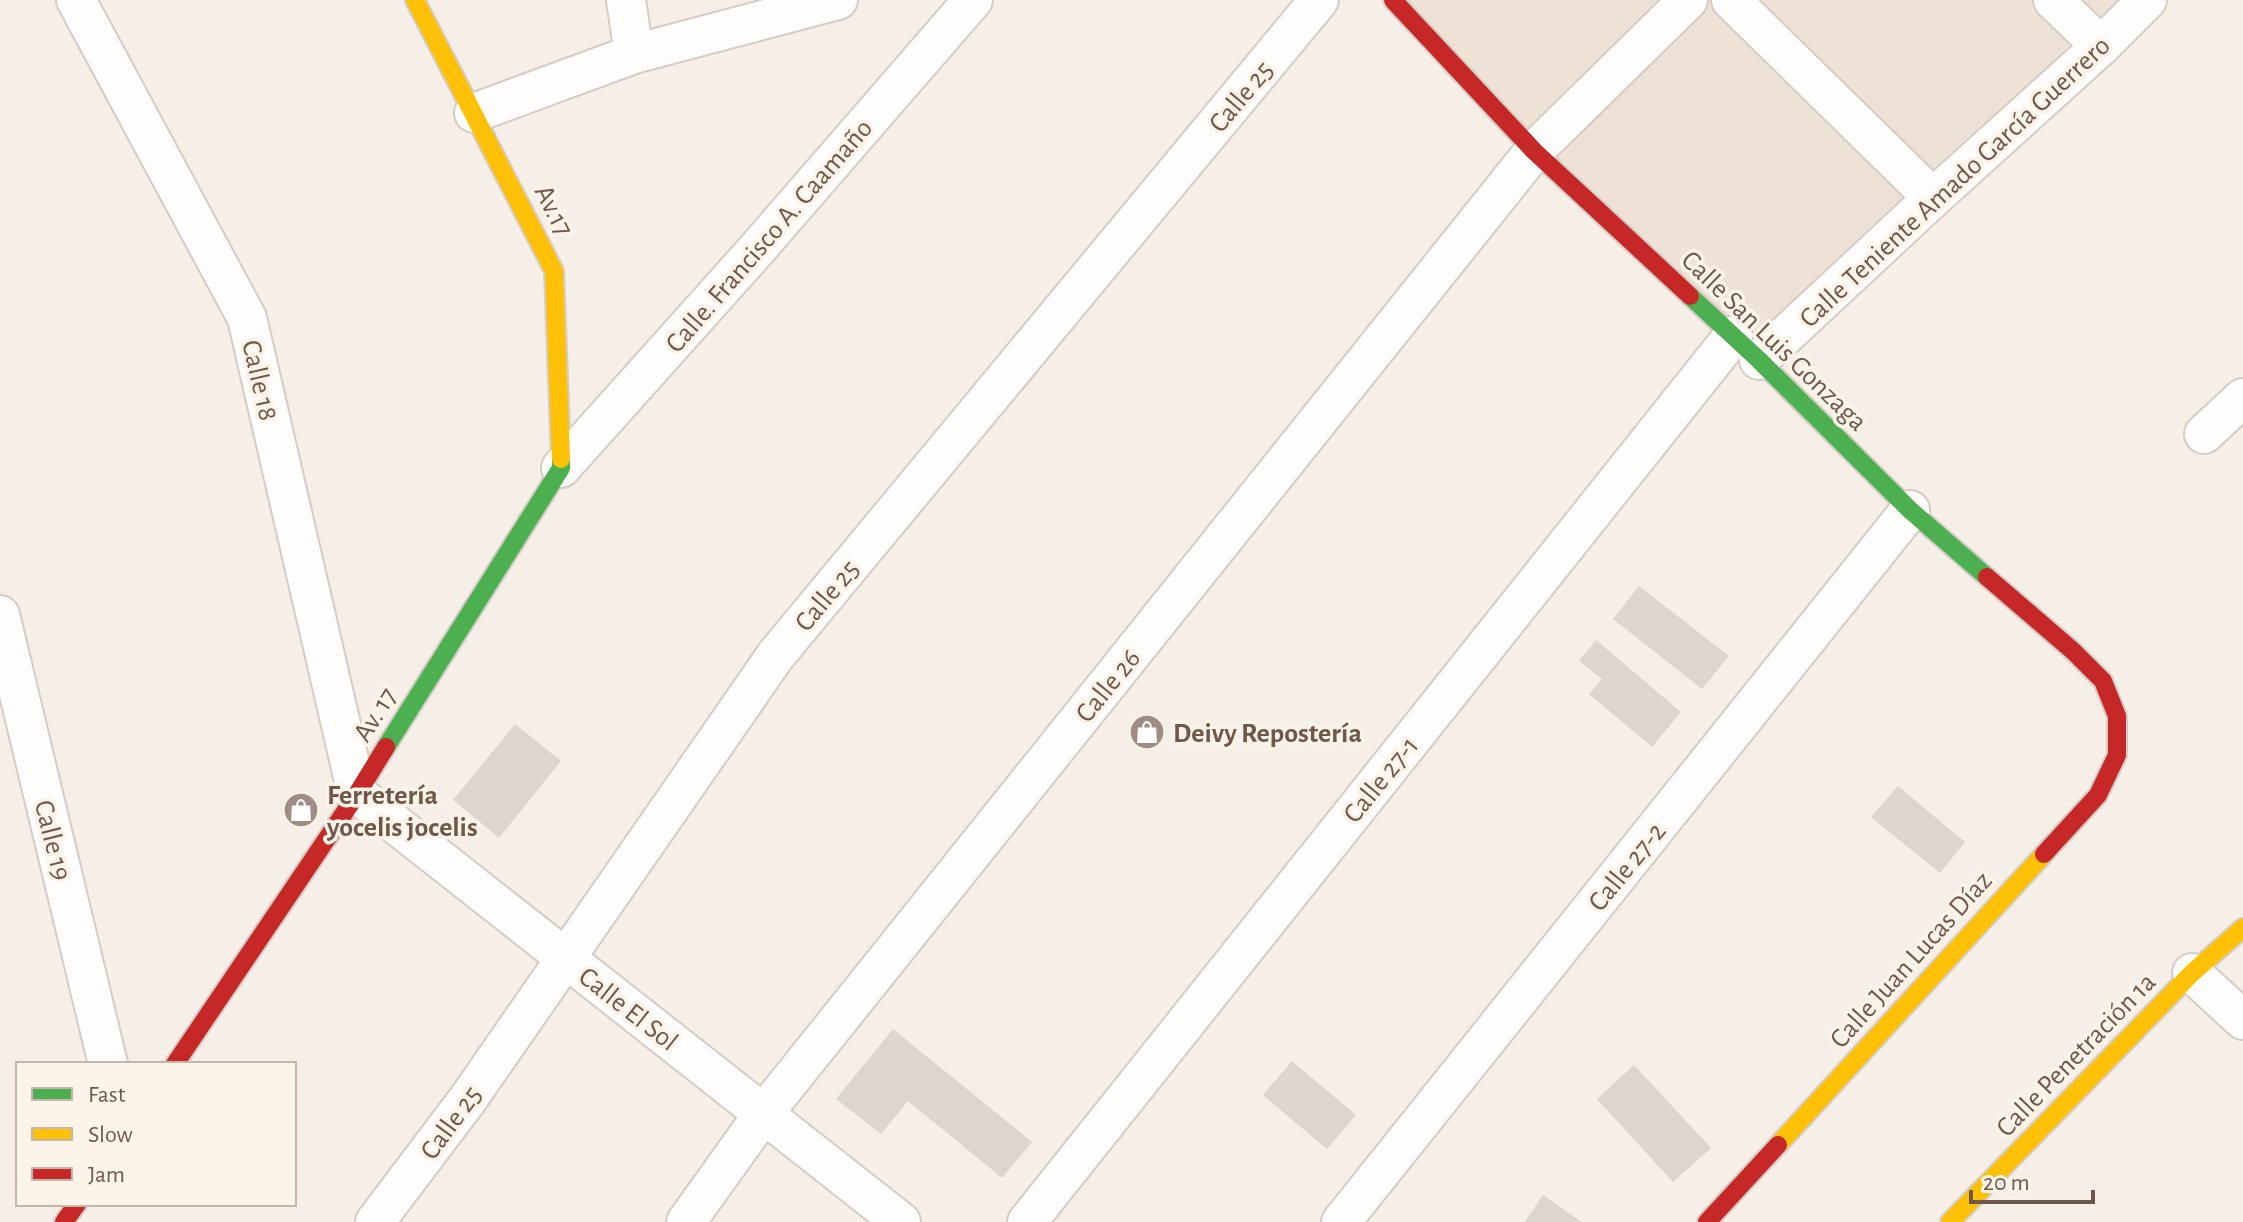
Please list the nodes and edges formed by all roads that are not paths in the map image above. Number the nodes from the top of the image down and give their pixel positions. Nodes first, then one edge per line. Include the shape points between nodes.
1 (76, 0) edge
2 (415, 0) edge
3 (626, 0) edge
4 (838, 0) edge
5 (973, 0) edge
6 (1319, 0) edge
7 (1393, 0) edge
8 (1688, 0) edge
9 (1731, 0) edge
10 (2053, 0) edge
11 (2147, 0) edge
12 (2101, 46) junction
13 (634, 54) junction
14 (474, 113) junction
15 (1534, 151) junction
16 (1933, 198) junction
17 (1746, 348) junction
18 (2243, 398) edge
19 (2204, 434) dead end
20 (561, 468) junction
21 (1910, 510) junction
22 (0, 615) edge
23 (2117, 716) joint
24 (357, 794) junction
25 (2243, 928) edge
26 (566, 958) junction
27 (2192, 973) junction
28 (2243, 1020) edge
29 (108, 1062) edge
30 (176, 1062) edge
31 (764, 1113) junction
32 (375, 1222) edge
33 (686, 1222) edge
34 (901, 1222) edge
35 (1027, 1222) edge
36 (1341, 1222) edge
37 (1707, 1222) edge
38 (1950, 1222) edge

1 - 24 street, Calle 18 via 247,318
2 - 14 main road, Av.17
3 - 13 street
4 - 13 street
5 - 20 street, Calle. Francisco A. Caamaño
6 - 26 street, Calle 25 via 776,655
7 - 15 main road, Calle San Luis Gonzaga
8 - 15 street, Calle 26
9 - 16 street
10 - 12 street
11 - 12 street, Calle Teniente Amado García Guerrero
12 - 16 street, Calle Teniente Amado García Guerrero
13 - 14 street
14 - 20 main road, Av.17 via 554,271
15 - 17 main road, Calle San Luis Gonzaga
15 - 31 street, Calle 26
16 - 17 street, Calle Teniente Amado García Guerrero
17 - 21 main road, Calle San Luis Gonzaga
17 - 35 street, Calle 27-1
18 - 19 street
20 - 24 main road, Av. 17
21 - 23 main road, Calle San Luis Gonzaga via 2073,651 2103,681
21 - 36 street, Calle 27-2
22 - 29 street, Calle 19
23 - 37 main road, Calle Juan Lucas Díaz via 2117,755 2098,795
24 - 26 street, Calle El Sol
24 - 30 main road, Av. 17
25 - 27 main road, Calle Penetración 1a
26 - 31 street, Calle El Sol
26 - 32 street, Calle 25
27 - 28 street
27 - 38 main road, Calle Penetración 1a
31 - 33 street, Calle 26
31 - 34 street, Calle El Sol

